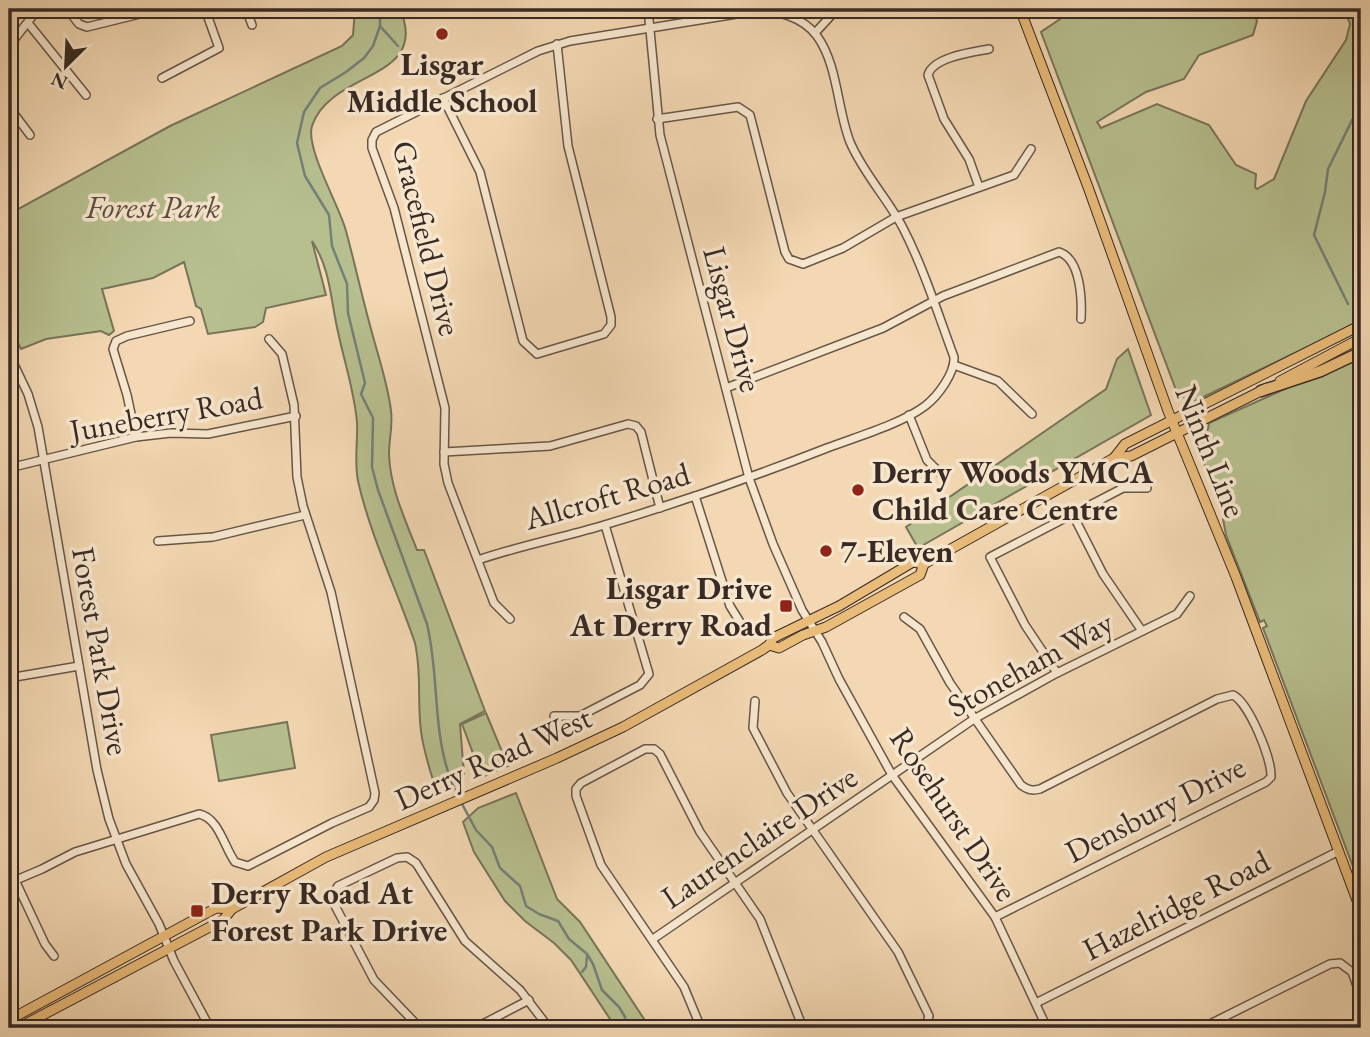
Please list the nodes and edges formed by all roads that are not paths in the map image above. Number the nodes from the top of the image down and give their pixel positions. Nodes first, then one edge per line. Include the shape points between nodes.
1 (38, 9) edge
2 (66, 9) edge
3 (205, 9) edge
4 (246, 9) edge
5 (648, 9) edge
6 (837, 9) edge
7 (1020, 9) edge
8 (739, 11) edge
9 (148, 12) dead end
10 (28, 23) junction
11 (253, 25) dead end
12 (650, 29) junction
13 (815, 33) junction
14 (557, 44) junction
15 (9, 46) edge
16 (989, 49) dead end
17 (162, 78) dead end
18 (86, 95) dead end
19 (443, 98) junction
20 (9, 107) edge
21 (657, 119) junction
22 (30, 135) dead end
23 (1031, 149) dead end
24 (979, 187) junction
25 (896, 217) junction
26 (933, 301) junction
27 (1082, 319) dead end
28 (190, 321) dead end
29 (1361, 325) edge
30 (1361, 338) edge
31 (269, 339) dead end
32 (1361, 352) edge
33 (9, 354) edge
34 (954, 365) junction
35 (726, 388) junction
36 (1261, 391) junction
37 (1032, 414) dead end
38 (909, 415) junction
39 (296, 416) junction
40 (1172, 422) junction
41 (1176, 433) junction
42 (136, 437) junction
43 (444, 452) junction
44 (1114, 458) junction
45 (44, 461) junction
46 (9, 468) edge
47 (941, 474) dead end
48 (749, 478) junction
49 (1147, 488) dead end
50 (695, 496) junction
51 (660, 508) junction
52 (305, 515) junction
53 (1073, 515) junction
54 (605, 525) junction
55 (158, 541) dead end
56 (478, 560) junction
57 (924, 564) junction
58 (1190, 596) dead end
59 (904, 617) dead end
60 (510, 619) dead end
61 (808, 620) junction
62 (740, 622) dead end
63 (814, 630) junction
64 (1142, 631) junction
65 (769, 645) junction
66 (79, 666) junction
67 (1057, 673) junction
68 (9, 678) edge
69 (755, 701) dead end
70 (554, 716) dead end
71 (974, 719) junction
72 (892, 775) junction
73 (813, 831) junction
74 (115, 838) junction
75 (1339, 851) junction
76 (12, 881) edge
77 (735, 884) junction
78 (232, 909) junction
79 (1361, 911) edge
80 (995, 917) junction
81 (164, 936) junction
82 (653, 939) junction
83 (169, 949) junction
84 (54, 956) dead end
85 (1361, 997) edge
86 (529, 1000) junction
87 (1036, 1003) junction
88 (9, 1020) edge
89 (18, 1028) edge
90 (210, 1028) edge
91 (420, 1028) edge
92 (475, 1028) edge
93 (549, 1028) edge
94 (701, 1028) edge
95 (803, 1028) edge
96 (925, 1028) edge
97 (1047, 1028) edge
98 (1202, 1028) edge

1 - 10 street
2 - 9 street via 88,27
3 - 17 street via 219,48
4 - 11 street
5 - 12 street, Lisgar Drive
6 - 13 street
7 - 40 main road, Ninth Line
8 - 12 street, Gracefield Drive
8 - 13 street, Gracefield Drive via 778,12
10 - 15 street
10 - 18 street
12 - 14 street, Gracefield Drive
12 - 21 street, Lisgar Drive
13 - 25 street via 825,52 851,145
14 - 19 street, Gracefield Drive
14 - 19 street via 570,153 611,317 604,334 537,354 523,341 480,172
16 - 24 street via 934,65 928,75 944,119 969,159
19 - 43 street, Gracefield Drive via 376,132 371,144 394,208 445,408
20 - 22 street
21 - 25 street via 731,107 750,114 785,252 796,262 803,264 843,248
21 - 35 street, Lisgar Drive
23 - 24 street via 1014,175
24 - 25 street
25 - 26 street
26 - 27 street via 1059,252 1070,257 1082,294
26 - 34 street
26 - 35 street via 883,328
28 - 42 street via 127,335 114,344 113,355
29 - 40 main road, Derry Road West
30 - 36 main road, Derry Road West
31 - 39 street via 282,355
32 - 36 highway
33 - 45 street, Forest Park Drive via 32,405
34 - 37 street via 998,381
34 - 38 street, Allcroft Road via 931,400
35 - 48 street, Lisgar Drive
36 - 41 main road, Derry Road West
38 - 47 street via 927,460
38 - 48 street, Allcroft Road
39 - 42 street, Juneberry Road via 208,434
39 - 52 street via 297,477
40 - 41 main road, Ninth Line
40 - 44 main road, Derry Road West via 1125,444
41 - 44 main road, Derry Road West via 1131,456
41 - 75 main road, Ninth Line via 1236,577
42 - 45 street, Juneberry Road
43 - 51 street via 550,446 628,424 636,426
43 - 56 street, Gracefield Drive via 448,483
44 - 57 main road, Derry Road West
45 - 46 street, Juneberry Road
45 - 66 street, Forest Park Drive
48 - 50 street, Allcroft Road
48 - 61 street, Lisgar Drive
49 - 53 street via 1124,488
50 - 51 street, Allcroft Road
50 - 62 street via 730,606
51 - 54 street, Allcroft Road
52 - 55 street via 213,537
52 - 74 street via 331,592 374,800 369,807 248,866 235,862 213,822 202,815
53 - 64 street via 1103,574
53 - 67 street via 990,557 1025,625
54 - 56 street, Allcroft Road
54 - 70 street via 649,674 644,682 580,716
56 - 60 street, Gracefield Drive via 494,603
57 - 61 main road, Derry Road West via 913,562
57 - 63 main road, Derry Road West via 920,575
58 - 64 street, Stoneham Way via 1177,614
59 - 71 street via 920,629
61 - 63 street, Lisgar Drive
61 - 65 main road, Derry Road West via 773,638
63 - 65 main road, Derry Road West via 779,648
63 - 72 street, Rosehurst Drive
64 - 67 street, Stoneham Way
65 - 78 main road, Derry Road West via 623,727 326,857
66 - 68 street
66 - 74 street, Forest Park Drive
67 - 71 street, Stoneham Way
69 - 73 street via 753,728
71 - 72 street, Stoneham Way
71 - 80 street, Densbury Drive via 1021,785 1033,791 1233,695 1244,703 1271,769 1266,782
72 - 73 street, Laurenclaire Drive
72 - 80 street, Rosehurst Drive
73 - 77 street, Laurenclaire Drive
73 - 96 street via 904,964 929,1016
74 - 76 street
74 - 81 street, Forest Park Drive
75 - 79 main road, Ninth Line
75 - 87 street, Hazelridge Road
76 - 84 street
77 - 82 street, Laurenclaire Drive
77 - 82 street via 654,749 645,749 581,783 576,796 601,865
77 - 95 street via 760,919
78 - 81 main road, Derry Road West via 216,908
78 - 83 main road, Derry Road West via 223,920
80 - 87 street, Rosehurst Drive
81 - 83 street, Forest Park Drive
81 - 88 main road, Derry Road West
82 - 94 street via 684,987
83 - 89 main road, Derry Road West
83 - 90 street, Forest Park Drive
85 - 98 street via 1352,972 1340,963 1330,964
86 - 91 street via 465,941 416,863 407,857 397,858 338,886 332,900 374,980
86 - 92 street
86 - 93 street
87 - 97 street, Rosehurst Drive

